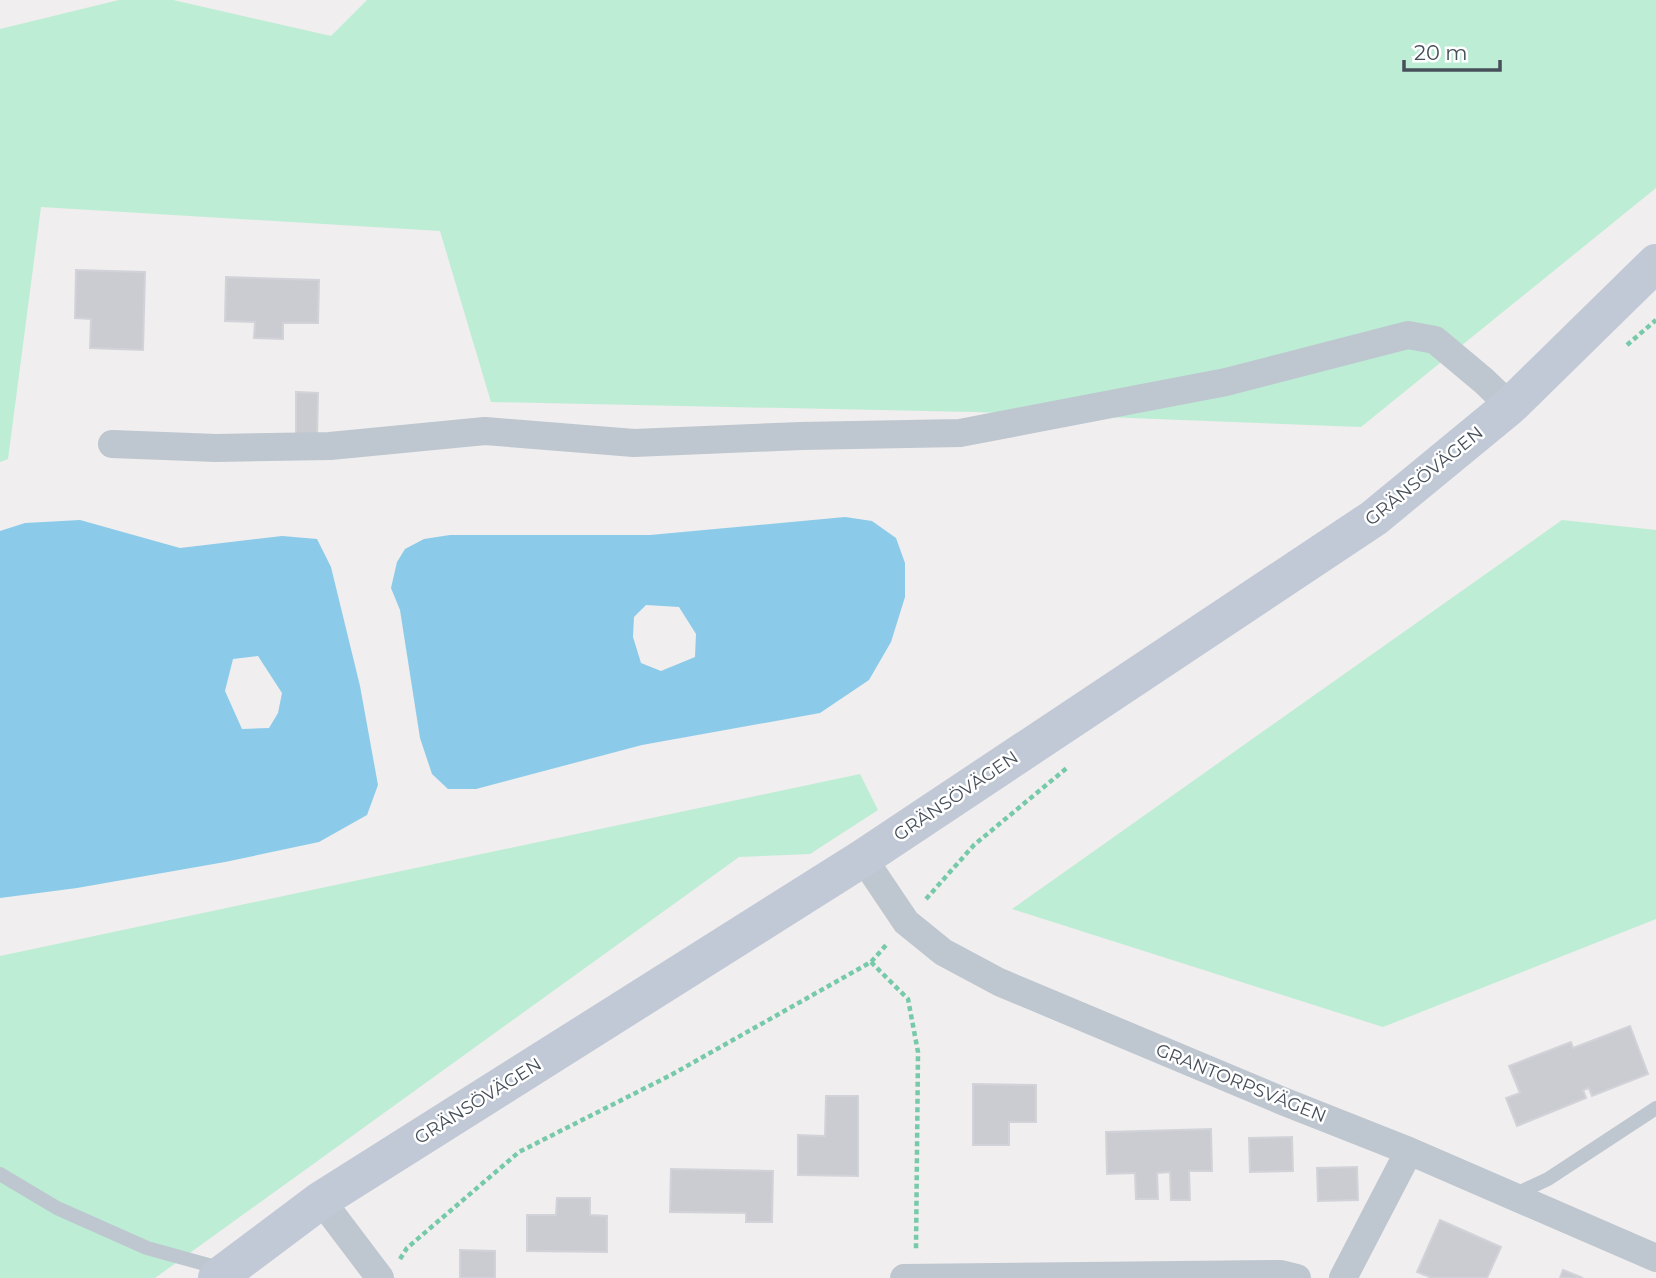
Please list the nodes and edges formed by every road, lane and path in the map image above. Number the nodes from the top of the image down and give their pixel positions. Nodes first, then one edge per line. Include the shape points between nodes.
1 (1656, 263) edge
2 (1656, 320) edge
3 (1625, 347) dead end
4 (1510, 406) junction
5 (111, 444) dead end
6 (1069, 766) dead end
7 (863, 858) junction
8 (906, 922) junction
9 (871, 962) junction
10 (1656, 1108) edge
11 (1409, 1151) junction
12 (0, 1174) edge
13 (1512, 1196) junction
14 (321, 1200) junction
15 (1656, 1258) edge
16 (387, 1273) edge
17 (222, 1274) edge
18 (910, 1277) edge
19 (1297, 1278) edge
20 (1343, 1278) edge

1 - 4 street, GRÄNSÖVÄGEN
2 - 3 path
4 - 5 street via 1435,340 1408,335 1226,382 960,433 634,443 485,431 330,446
4 - 7 street, GRÄNSÖVÄGEN via 1374,518
6 - 8 path via 974,845
7 - 8 street, GRANTORPSVÄGEN
7 - 14 street, GRÄNSÖVÄGEN
8 - 9 path
8 - 11 street, GRANTORPSVÄGEN via 943,952 999,982
9 - 16 path via 671,1075 519,1152 407,1248
9 - 18 path via 908,999 918,1052
10 - 13 lane via 1548,1179
11 - 13 street, GRANTORPSVÄGEN
11 - 20 street
12 - 17 lane via 57,1208 147,1248
13 - 15 street, GRANTORPSVÄGEN
14 - 16 street
14 - 17 street, GRÄNSÖVÄGEN
18 - 19 street via 1281,1274

